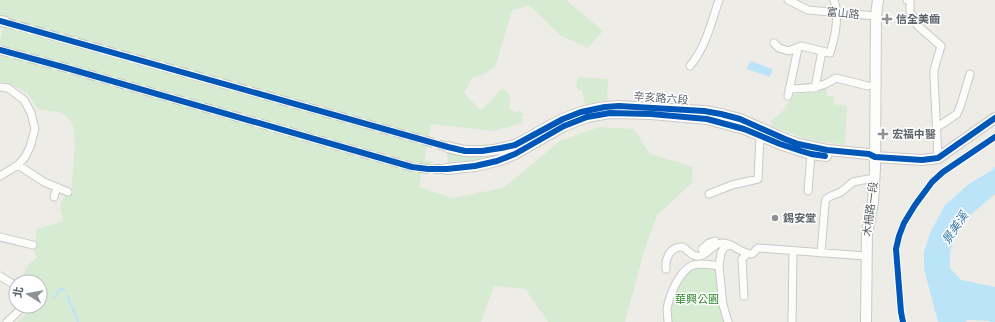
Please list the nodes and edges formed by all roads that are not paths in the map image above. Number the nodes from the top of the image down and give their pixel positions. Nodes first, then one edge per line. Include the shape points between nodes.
1 (719, 0) edge
2 (788, 0) edge
3 (834, 0) edge
4 (871, 0) edge
5 (878, 0) edge
6 (907, 0) edge
7 (836, 13) junction
8 (872, 16) junction
9 (774, 43) dead end
10 (798, 48) junction
11 (822, 51) junction
12 (690, 66) dead end
13 (970, 74) dead end
14 (868, 86) junction
15 (0, 87) edge
16 (815, 88) junction
17 (995, 118) edge
18 (936, 128) junction
19 (760, 136) junction
20 (448, 147) tunnel mouth
21 (811, 154) junction
22 (871, 157) junction
23 (938, 158) junction
24 (18, 165) junction
25 (447, 169) tunnel mouth
26 (0, 176) edge
27 (868, 179) junction
28 (57, 187) junction
29 (808, 191) dead end
30 (68, 192) dead end
31 (709, 194) dead end
32 (54, 197) dead end
33 (0, 237) edge
34 (32, 245) dead end
35 (729, 245) junction
36 (702, 249) dead end
37 (793, 251) junction
38 (821, 253) junction
39 (747, 254) junction
40 (865, 256) junction
41 (719, 266) junction
42 (666, 269) dead end
43 (744, 296) dead end
44 (16, 314) edge
45 (7, 322) edge
46 (668, 322) edge
47 (728, 322) edge
48 (792, 322) edge
49 (864, 322) edge

1 - 12 street via 703,48
2 - 7 street, 富山路 via 808,10
3 - 7 street
4 - 8 main road, 木柵路一段
5 - 8 main road, 木柵路一段
6 - 18 street via 910,1 910,11 917,25 941,46 934,70
7 - 8 street, 富山路
7 - 11 street via 830,53
8 - 14 main road, 木柵路一段
8 - 22 main road, 木柵路一段
9 - 10 street via 779,48 789,51
10 - 11 street via 801,46
10 - 16 street via 789,93
11 - 16 street
13 - 18 street via 957,114
14 - 16 street via 836,78
14 - 22 main road, 木柵路一段
15 - 24 street via 8,88 24,100 35,129 30,147
17 - 23 main road
18 - 23 street
19 - 21 main road, 辛亥路六段
19 - 25 main road, 辛亥路六段 via 707,119 610,113 587,117 564,126 515,154 497,161
19 - 31 street via 758,178
20 - 22 main road, 辛亥路六段 via 482,151 515,145 576,113 618,106 721,114 740,119 798,144
21 - 22 main road, 辛亥路六段
21 - 29 street
22 - 23 main road via 922,160
22 - 27 main road, 木柵路一段
22 - 40 main road, 木柵路一段 via 873,202
24 - 26 street
24 - 28 street via 44,182
27 - 38 street via 853,182 841,192 826,199
27 - 40 main road, 木柵路一段
28 - 30 street
28 - 32 street
33 - 34 street
35 - 36 street via 727,240 722,238
35 - 39 street
35 - 41 street via 721,253
35 - 42 street via 717,244 701,256 696,256 683,247 676,248 669,254
37 - 38 street
37 - 39 street via 758,248 752,254
37 - 48 street
38 - 40 street
39 - 43 street via 742,259
40 - 49 main road, 木柵路一段
41 - 46 street via 698,264 686,269 673,290 667,311
41 - 47 street via 723,305
44 - 45 street

